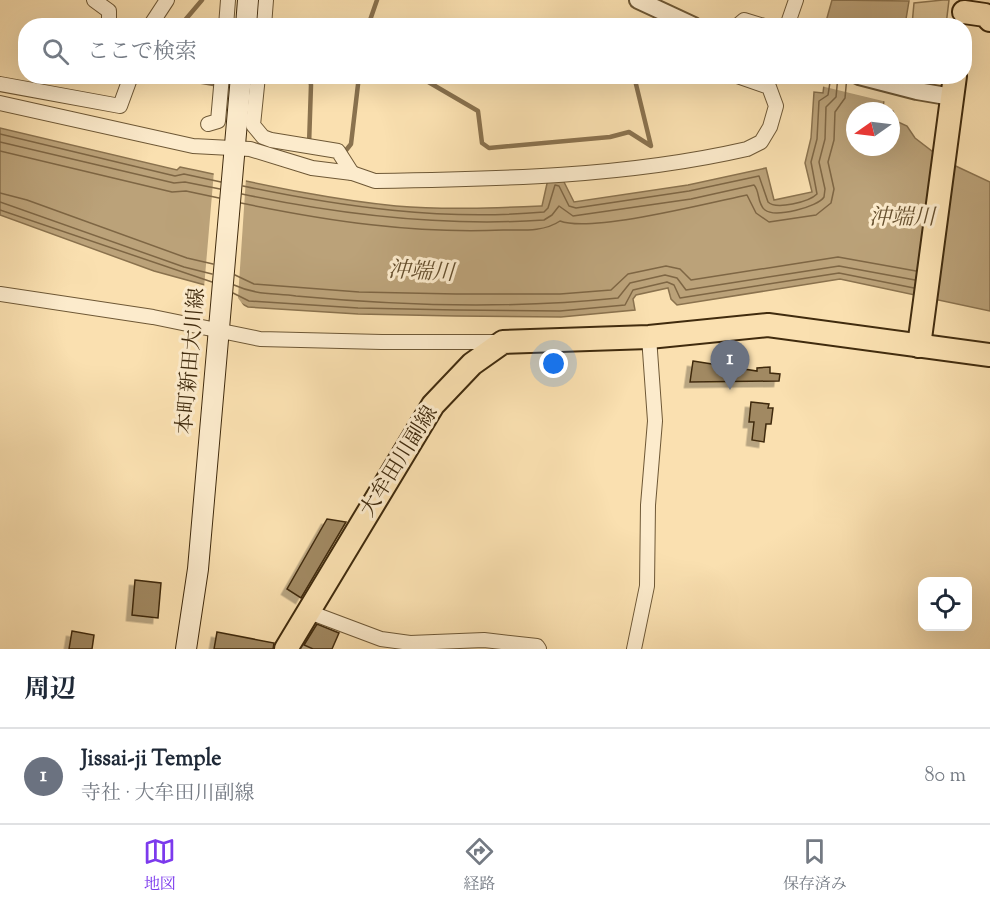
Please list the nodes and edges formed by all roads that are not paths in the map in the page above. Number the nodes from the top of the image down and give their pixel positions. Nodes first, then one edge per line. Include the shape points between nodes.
1 (94, 0) edge
2 (167, 0) edge
3 (228, 0) edge
4 (248, 0) edge
5 (266, 0) edge
6 (638, 0) edge
7 (796, 0) edge
8 (963, 12) edge
9 (110, 18) edge
10 (155, 18) edge
11 (227, 18) edge
12 (247, 18) edge
13 (265, 18) edge
14 (677, 18) edge
15 (790, 18) edge
16 (990, 20) edge
17 (0, 84) edge
18 (128, 84) edge
19 (221, 84) edge
20 (240, 84) edge
21 (257, 84) edge
22 (760, 84) edge
23 (888, 84) edge
24 (953, 87) edge
25 (0, 103) edge
26 (103, 105) junction
27 (50, 115) junction
28 (208, 124) dead end
29 (233, 152) junction
30 (352, 173) junction
31 (0, 294) edge
32 (220, 324) junction
33 (649, 337) junction
34 (503, 342) junction
35 (920, 346) junction
36 (990, 355) edge
37 (309, 612) junction
38 (186, 649) edge
39 (286, 649) edge
40 (539, 649) edge
41 (634, 649) edge

1 - 9 street via 110,11
2 - 10 street
3 - 11 street
4 - 12 main road
5 - 13 street
6 - 14 street
7 - 15 street
8 - 16 main road via 985,15
17 - 26 street
18 - 26 street via 120,106
19 - 28 street via 218,121
20 - 29 main road, 本町新田大川線
21 - 30 street via 253,125 263,138 338,151
22 - 30 street via 769,87 776,106 761,142 747,149 532,178 375,181
23 - 24 street via 917,92
24 - 35 main road
25 - 27 street
26 - 27 street
27 - 29 street
29 - 30 street via 250,149 312,168
29 - 32 main road, 本町新田大川線
31 - 32 street
32 - 34 street via 260,339
32 - 38 main road, 本町新田大川線 via 198,569
33 - 34 main road
33 - 35 main road via 768,325
33 - 41 street via 655,421 647,586
34 - 37 main road, 大牟田川副線 via 472,364 434,405
35 - 36 main road
37 - 39 main road, 大牟田川副線
37 - 40 street via 381,639 410,643 484,640

